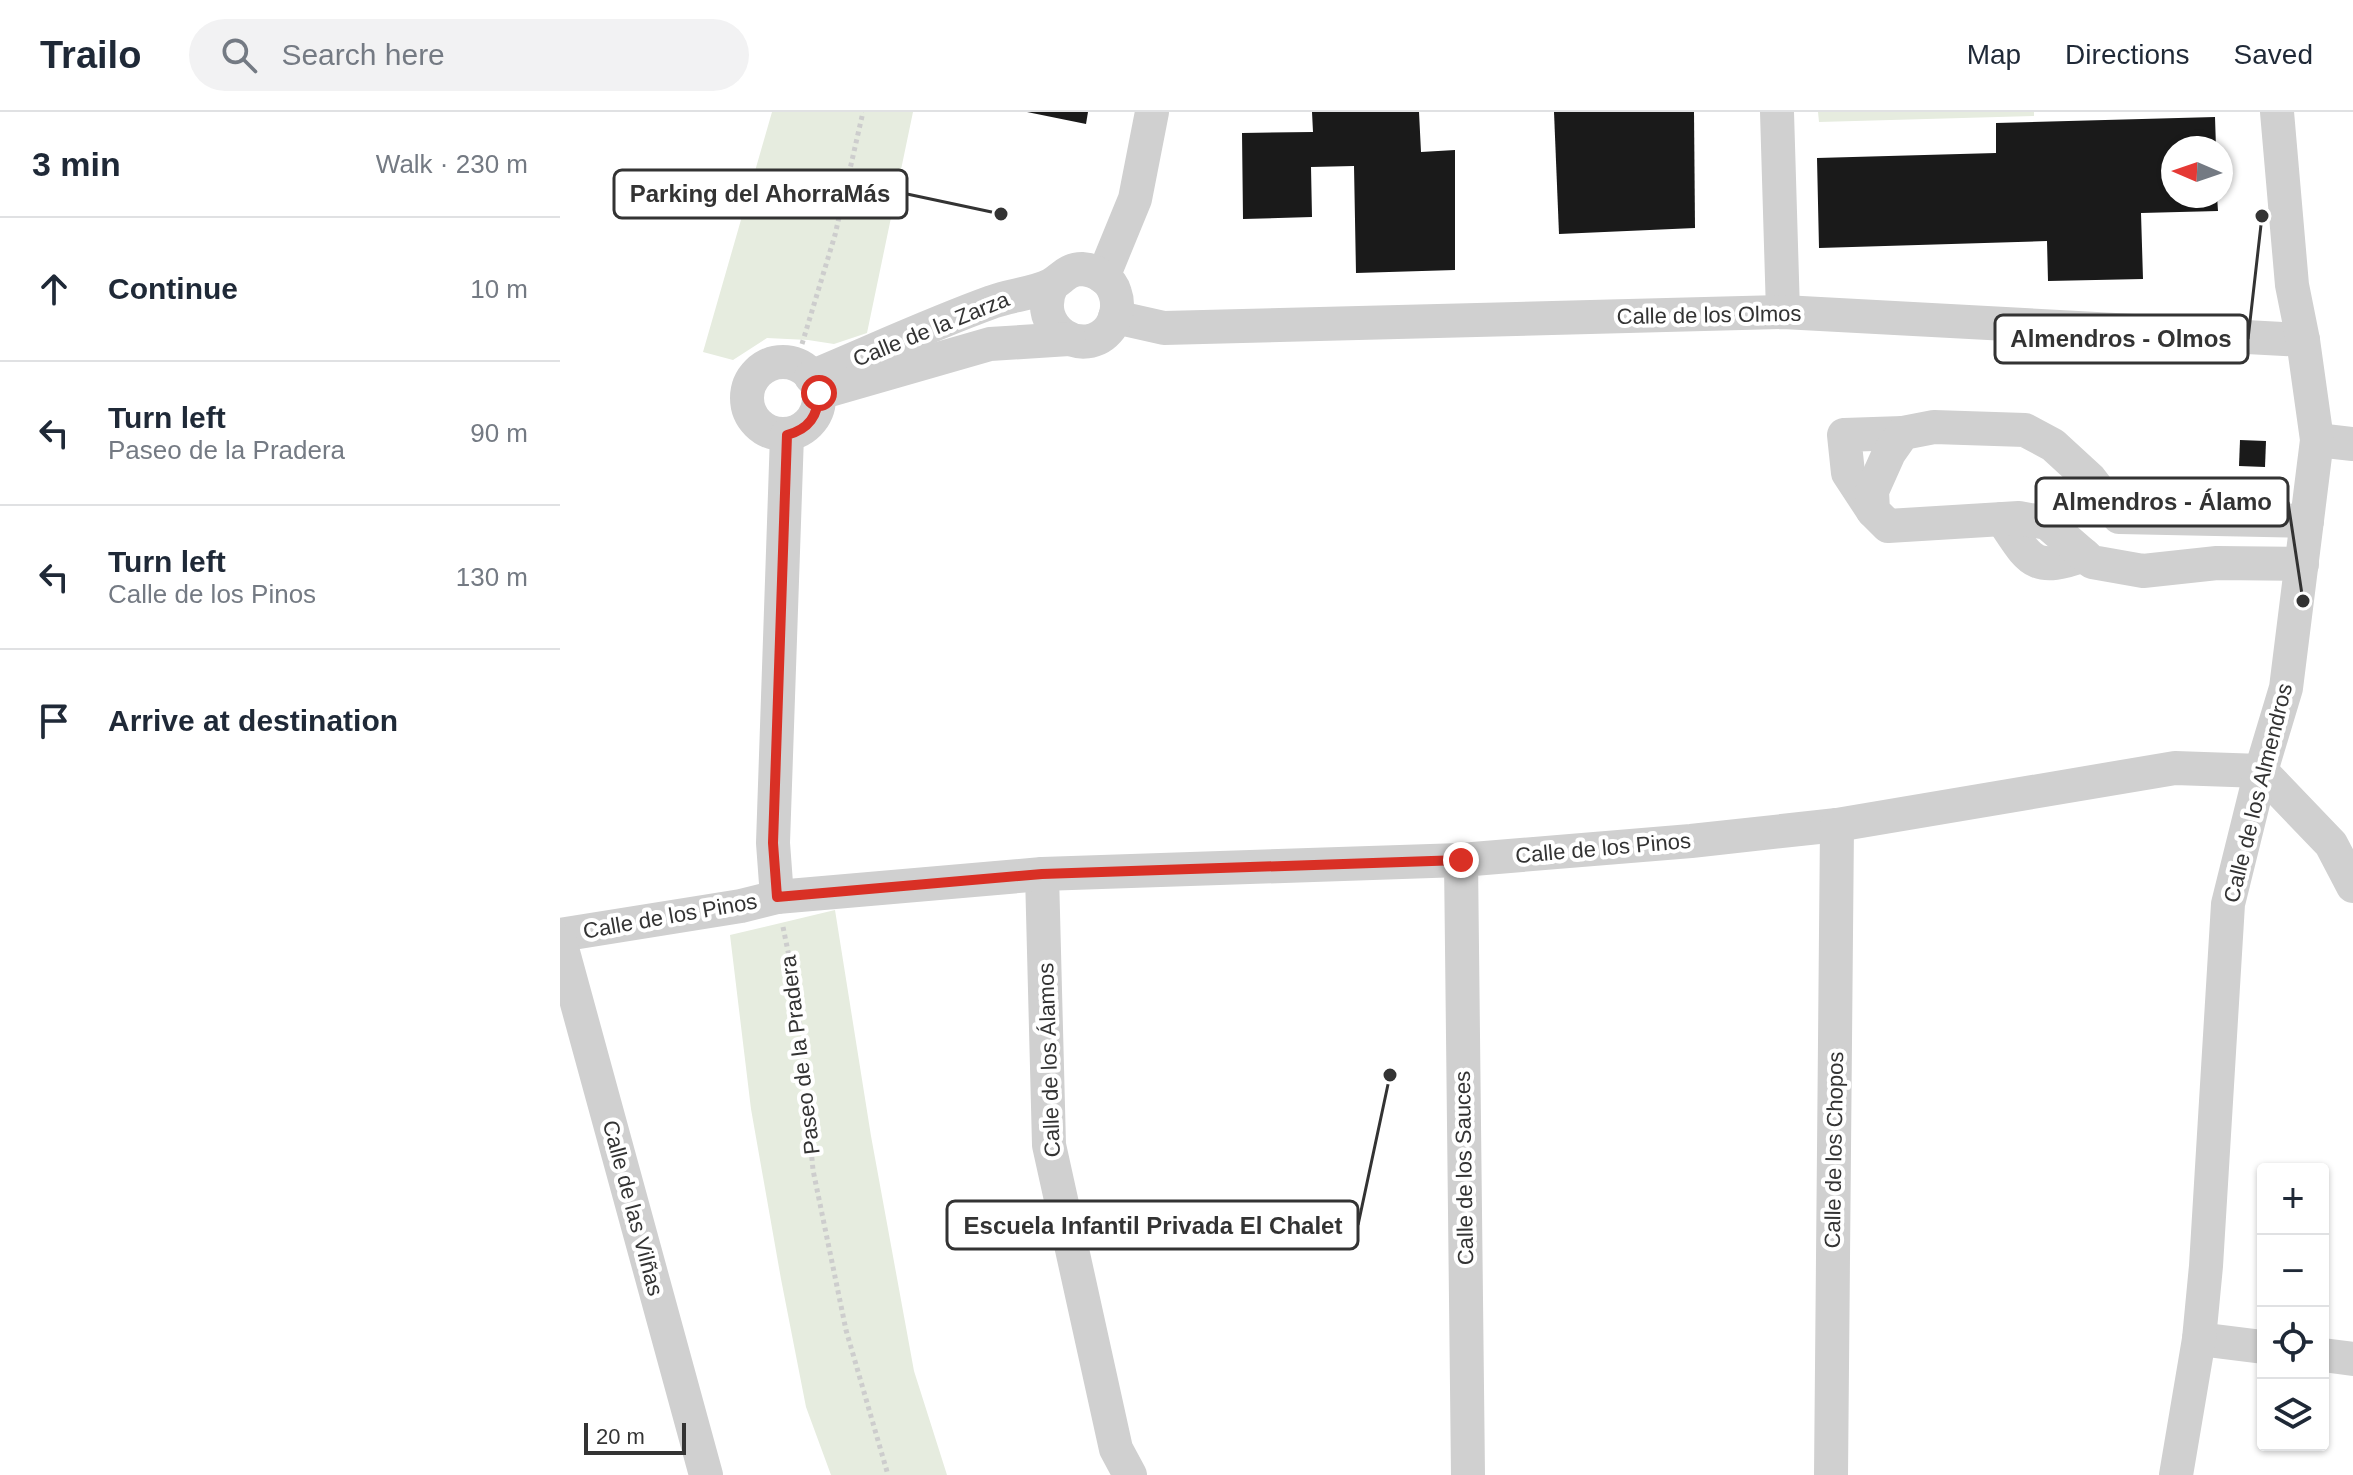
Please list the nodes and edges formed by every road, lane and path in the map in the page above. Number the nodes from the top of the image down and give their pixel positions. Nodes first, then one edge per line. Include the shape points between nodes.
1 (863, 112) edge
2 (1152, 112) edge
3 (1777, 112) edge
4 (2277, 112) edge
5 (1103, 277) junction
6 (1052, 285) junction
7 (1783, 312) junction
8 (1115, 317) junction
9 (1069, 339) junction
10 (2303, 340) junction
11 (809, 378) junction
12 (1903, 433) junction
13 (787, 435) junction
14 (2317, 440) junction
15 (2353, 444) edge
16 (1873, 511) junction
17 (2307, 521) junction
18 (2302, 564) junction
19 (2261, 771) junction
20 (1837, 825) junction
21 (2342, 844) edge
22 (1461, 860) junction
23 (1042, 874) junction
24 (2353, 886) edge
25 (777, 897) junction
26 (560, 938) edge
27 (2199, 1339) junction
28 (2257, 1346) edge
29 (2329, 1356) edge
30 (2353, 1359) edge
31 (706, 1475) edge
32 (888, 1475) edge
33 (1130, 1475) edge
34 (1468, 1475) edge
35 (1831, 1475) edge
36 (2176, 1475) edge

1 - 11 path
2 - 5 street via 1135,199
3 - 7 street
4 - 10 street, Calle de los Almendros via 2292,285
5 - 6 street via 1080,269
5 - 8 street via 1115,292
6 - 9 street via 1047,296 1049,320
6 - 11 street, Calle de la Zarza via 994,301
7 - 8 street, Calle de los Olmos via 1164,328
7 - 10 street, Calle de los Olmos
8 - 9 street via 1110,328 1093,339
9 - 11 street, Calle de la Zarza via 990,344
10 - 14 street, Calle de los Almendros
11 - 13 street via 816,413 799,431
11 - 13 street via 783,362 770,364 749,385 746,397 752,418 774,434
12 - 16 street via 1872,491
12 - 16 street via 1844,435 1848,473
12 - 17 street via 1934,427 2025,430 2053,445 2090,479 2119,517
13 - 25 street via 773,843
14 - 15 street
14 - 17 street, Calle de los Almendros
16 - 18 street via 1888,526 2019,518 2047,523 2092,562 2143,571 2217,563
17 - 18 street, Calle de los Almendros
18 - 19 street, Calle de los Almendros via 2286,688
19 - 20 street, Calle de los Pinos via 2175,768
19 - 21 street
19 - 27 street, Calle de los Almendros via 2228,904
20 - 22 street, Calle de los Pinos
20 - 35 street, Calle de los Chopos
21 - 24 street
22 - 23 street, Calle de los Pinos
22 - 34 street, Calle de los Sauces
23 - 25 street, Calle de los Pinos
23 - 33 street, Calle de los Álamos via 1049,1145 1116,1449
25 - 26 street, Calle de los Pinos
25 - 32 path, Paseo de la Pradera via 797,995 813,1170 846,1330
26 - 31 street, Calle de las Vilñas
27 - 28 street
27 - 36 street, Calle de los Almendros
29 - 30 street

